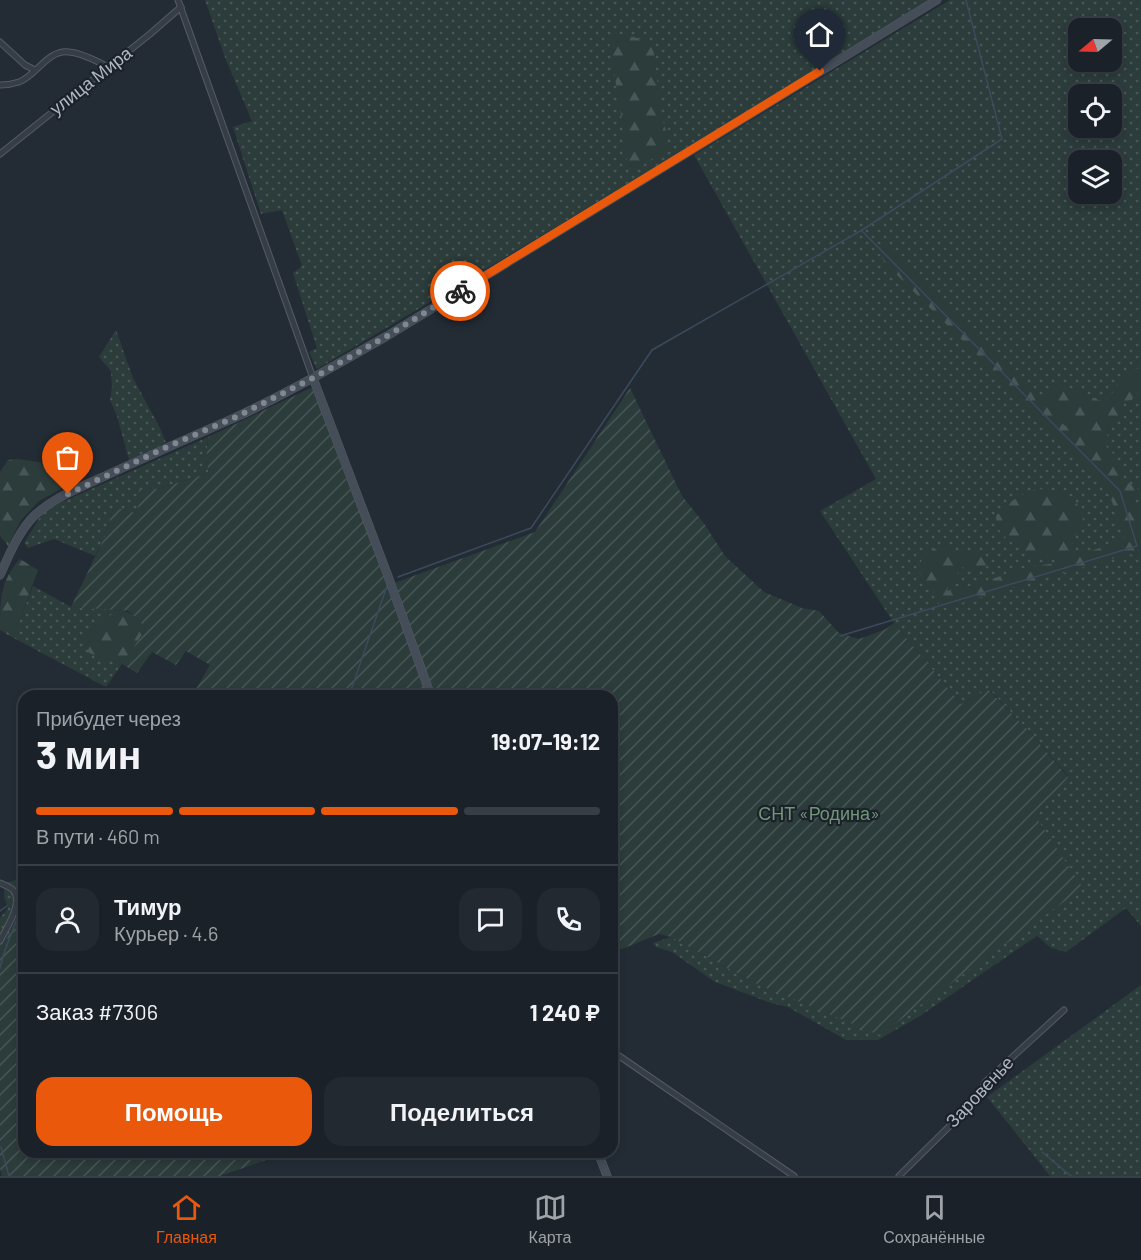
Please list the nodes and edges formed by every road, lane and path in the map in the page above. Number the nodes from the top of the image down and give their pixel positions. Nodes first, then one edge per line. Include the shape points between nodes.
1 (178, 0) edge
2 (938, 0) edge
3 (181, 8) junction
4 (0, 42) edge
5 (108, 68) junction
6 (35, 70) junction
7 (0, 85) edge
8 (0, 154) edge
9 (313, 378) junction
10 (0, 575) edge
11 (429, 690) edge
12 (0, 883) edge
13 (0, 941) edge
14 (1064, 1010) dead end
15 (618, 1055) edge
16 (600, 1158) edge
17 (607, 1176) edge
18 (794, 1176) edge
19 (898, 1176) edge

1 - 3 street
2 - 9 street
3 - 5 street, улица Мира
3 - 9 street
4 - 6 street
5 - 6 street via 68,51 54,55
5 - 8 street, улица Мира
6 - 7 street via 19,82
9 - 10 street via 50,502 27,525
9 - 11 street
12 - 13 street via 12,888 17,896 17,905
14 - 19 street, Заровенье via 985,1082 979,1097
15 - 18 street
16 - 17 street

